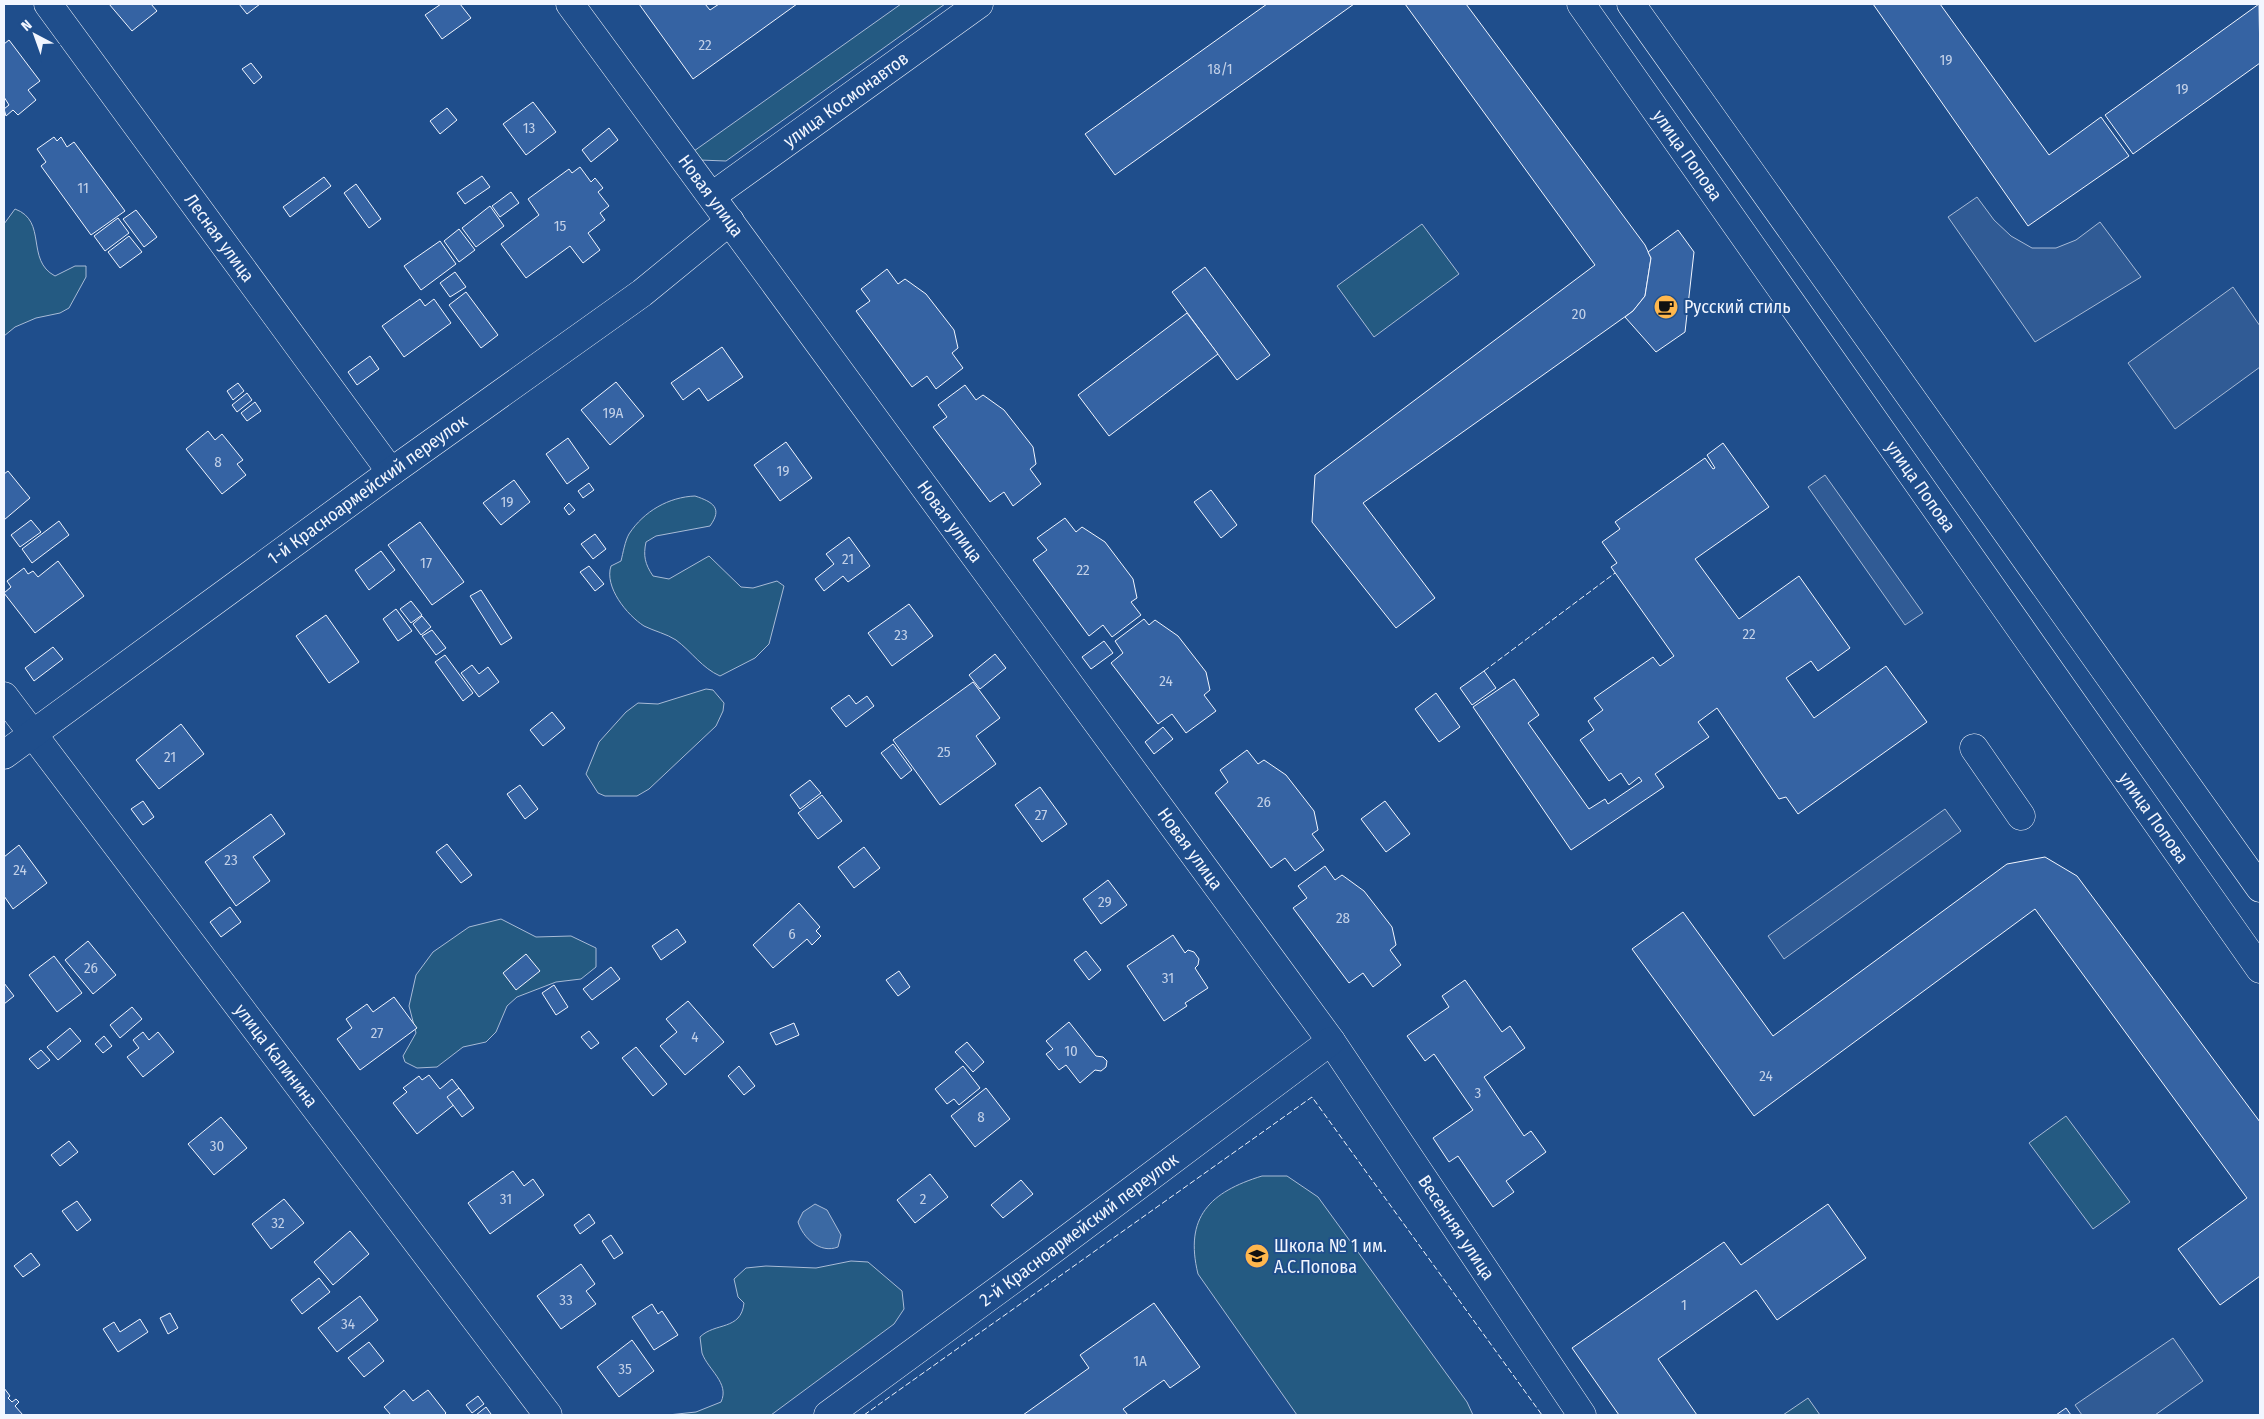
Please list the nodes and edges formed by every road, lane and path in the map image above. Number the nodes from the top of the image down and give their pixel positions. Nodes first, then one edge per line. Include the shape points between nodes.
1 (48, 4) edge
2 (570, 4) edge
3 (979, 4) edge
4 (1581, 4) edge
5 (1631, 4) edge
6 (712, 196) junction
7 (730, 221) junction
8 (391, 472) junction
9 (4, 696) edge
10 (33, 734) junction
11 (1974, 748) dead end
12 (4, 755) edge
13 (2021, 816) dead end
14 (2260, 888) edge
15 (2260, 969) edge
16 (1331, 1041) junction
17 (548, 1415) edge
18 (828, 1415) edge
19 (1582, 1415) edge

1 - 8 street, Лесная улица
2 - 6 street, Новая улица
3 - 6 street, улица Космонавтов
4 - 15 street, улица Попова
5 - 14 street
6 - 7 street, Новая улица
7 - 8 street, 1-й Красноармейский переулок via 642,293
7 - 16 street, Новая улица
8 - 10 street, 1-й Красноармейский переулок
9 - 10 street, улица Калинина
10 - 12 street, 1-й Красноармейский переулок
10 - 17 street, улица Калинина
11 - 13 street
16 - 18 street, 2-й Красноармейский переулок
16 - 19 street, Весенняя улица

